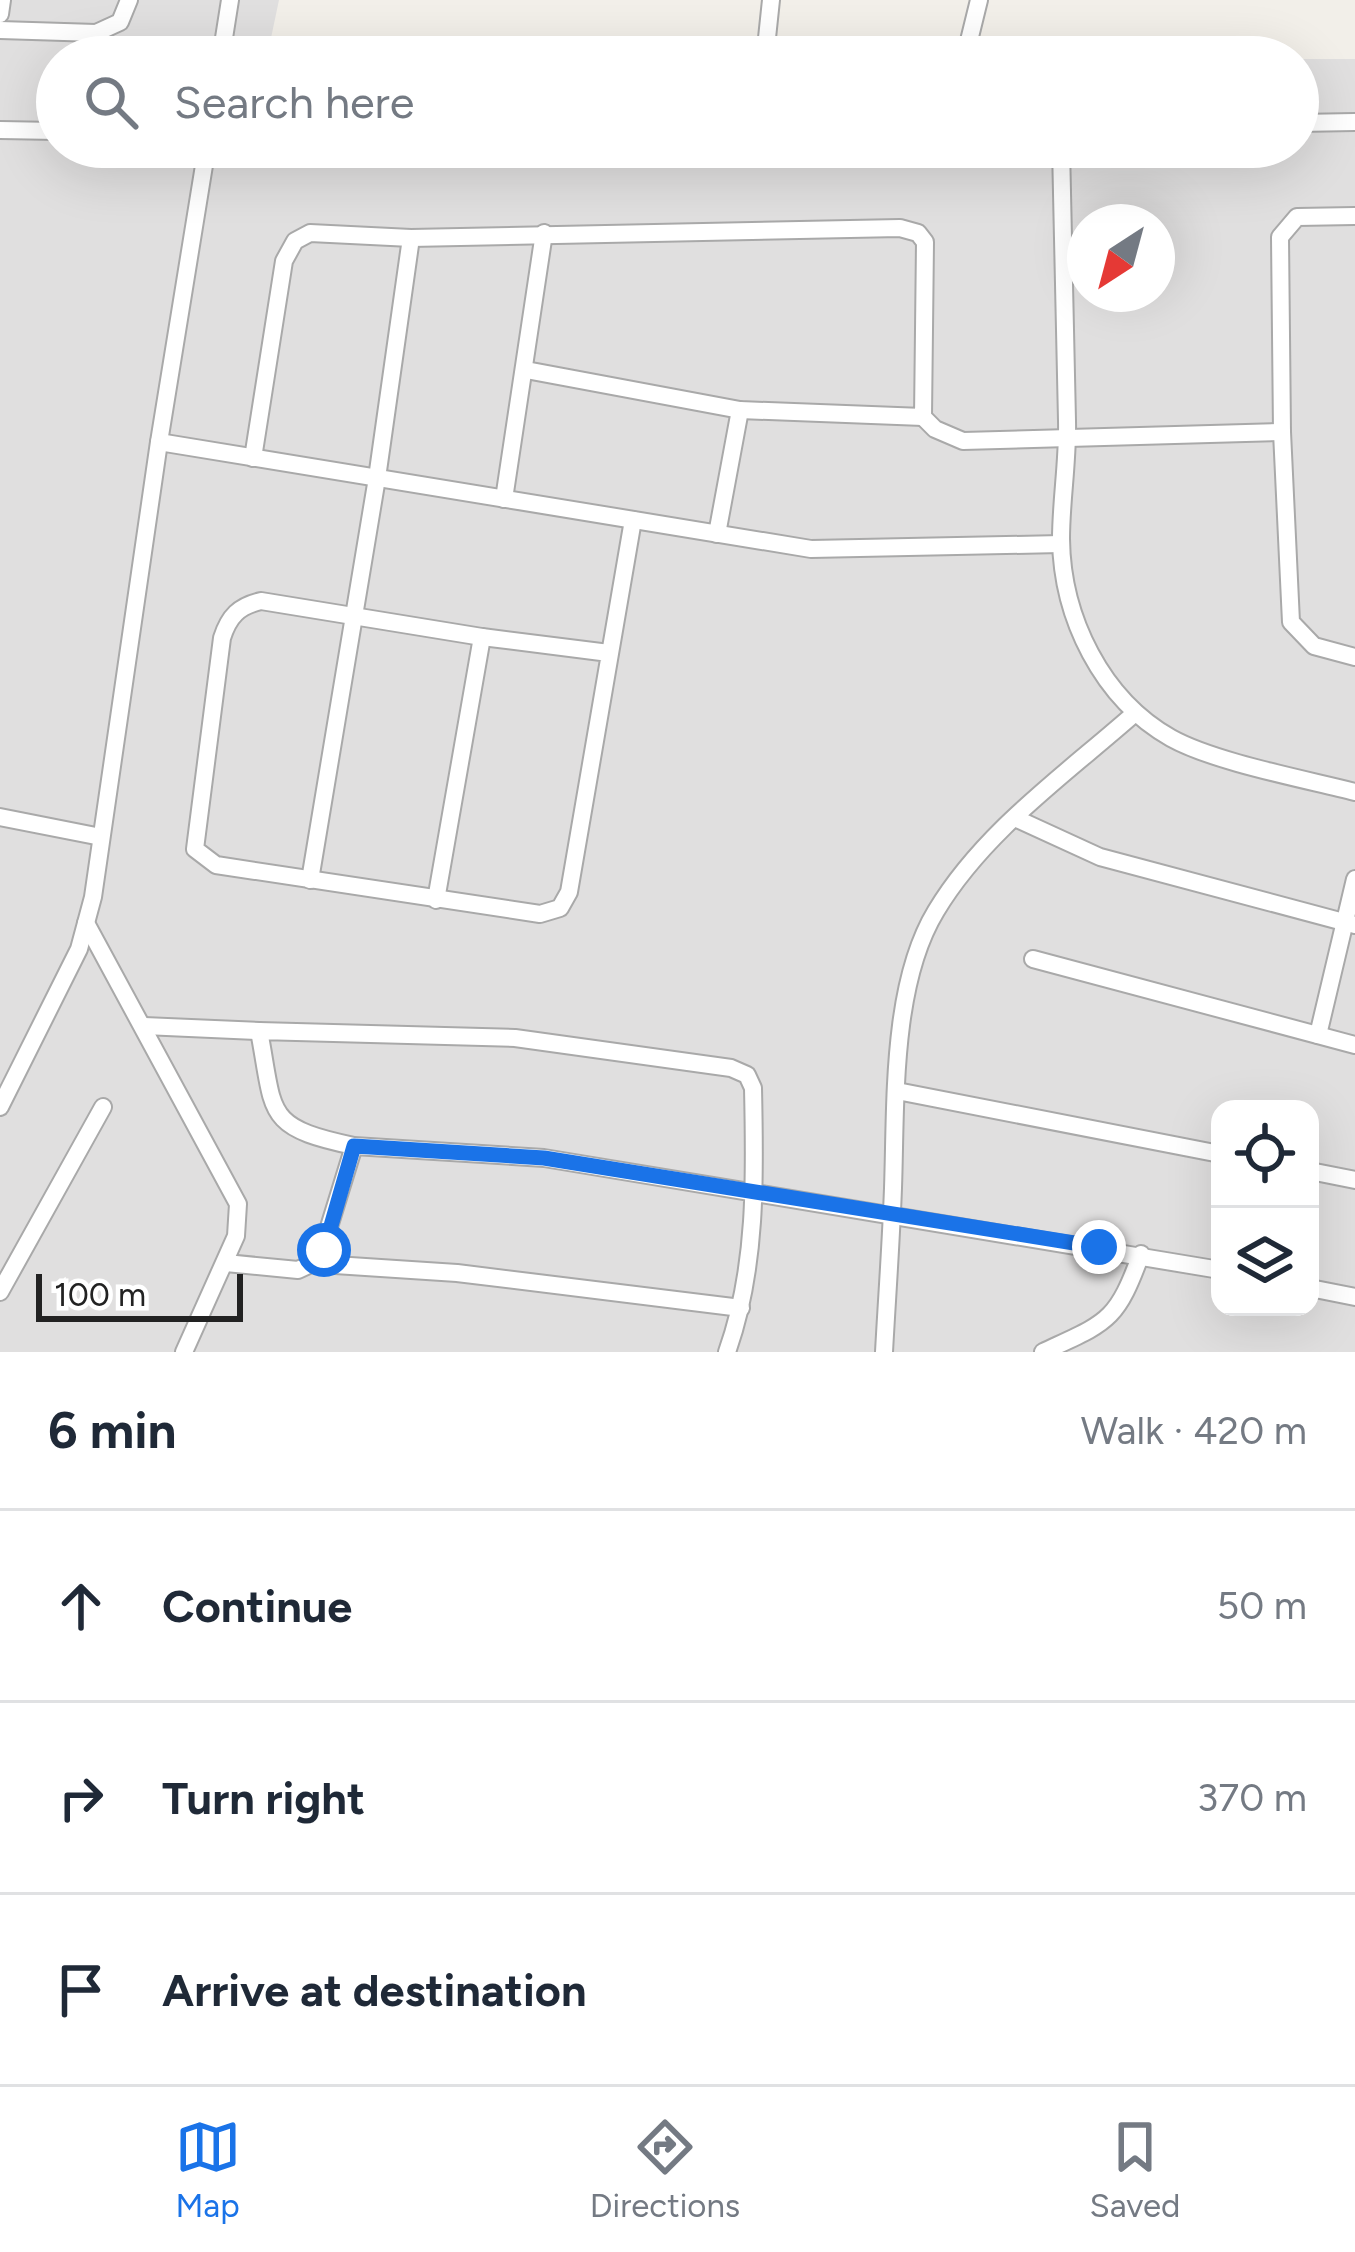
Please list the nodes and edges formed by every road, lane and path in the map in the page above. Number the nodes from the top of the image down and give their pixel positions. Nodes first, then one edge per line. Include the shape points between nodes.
1 (2, 0) edge
2 (129, 0) edge
3 (230, 0) edge
4 (771, 0) edge
5 (979, 0) edge
6 (0, 14) edge
7 (0, 29) edge
8 (224, 36) edge
9 (767, 36) edge
10 (970, 36) edge
11 (1355, 122) edge
12 (1319, 123) edge
13 (0, 130) edge
14 (36, 130) edge
15 (204, 168) edge
16 (1062, 168) edge
17 (1355, 216) edge
18 (544, 232) junction
19 (411, 238) junction
20 (526, 370) junction
21 (740, 410) junction
22 (923, 417) junction
23 (1282, 432) junction
24 (1068, 436) junction
25 (159, 442) junction
26 (253, 458) junction
27 (376, 478) junction
28 (504, 499) junction
29 (633, 520) junction
30 (718, 534) junction
31 (1061, 544) junction
32 (352, 614) junction
33 (482, 637) junction
34 (609, 653) junction
35 (1355, 657) edge
36 (1136, 712) junction
37 (1355, 792) edge
38 (0, 817) edge
39 (1015, 818) junction
40 (101, 837) junction
41 (1355, 879) edge
42 (310, 880) junction
43 (436, 900) junction
44 (86, 923) junction
45 (1350, 924) edge
46 (1033, 959) dead end
47 (144, 1026) junction
48 (260, 1031) junction
49 (1318, 1035) junction
50 (1355, 1045) edge
51 (897, 1091) junction
52 (0, 1107) edge
53 (103, 1107) dead end
54 (354, 1146) junction
55 (1211, 1152) edge
56 (1319, 1173) edge
57 (1355, 1180) edge
58 (755, 1191) junction
59 (892, 1213) junction
60 (1141, 1254) junction
61 (326, 1257) junction
62 (226, 1263) junction
63 (1211, 1268) edge
64 (1319, 1290) edge
65 (0, 1292) edge
66 (1355, 1297) edge
67 (741, 1308) junction
68 (184, 1352) edge
69 (727, 1352) edge
70 (884, 1352) edge
71 (1043, 1352) edge

1 - 6 street
2 - 7 street via 120,22 96,33
3 - 8 street
4 - 9 street
5 - 10 street
11 - 12 street
13 - 14 street
15 - 25 street
16 - 24 street
17 - 23 street via 1297,217 1280,237
18 - 19 street
18 - 20 street
18 - 22 street via 918,233 928,257
19 - 26 street via 310,233 295,241
19 - 27 street
20 - 21 street
20 - 28 street
21 - 22 street
21 - 30 street
22 - 24 street via 963,441
23 - 24 street
23 - 35 street via 1292,622 1314,646
24 - 31 street
25 - 26 street
25 - 40 street
26 - 27 street
27 - 28 street
27 - 32 street
28 - 29 street
29 - 30 street
29 - 34 street
30 - 31 street via 836,550
31 - 36 street via 1088,652
32 - 33 street
32 - 42 street
32 - 42 street via 261,601 238,609 223,638 195,849 216,865
33 - 34 street
33 - 43 street
34 - 43 street via 560,908 540,914
36 - 37 street via 1186,746
36 - 39 street
38 - 40 street
39 - 45 street via 1100,857
39 - 51 street via 982,848 923,935 906,1000
40 - 44 street
41 - 45 street
42 - 43 street
44 - 47 street
44 - 52 street
45 - 49 street
46 - 49 street
47 - 48 street
47 - 62 street via 238,1204
48 - 54 street via 274,1112 301,1132
48 - 58 street via 515,1038 740,1071 753,1088
49 - 50 street
51 - 55 street
51 - 59 street
53 - 65 street
54 - 58 street via 544,1158
54 - 61 street
56 - 57 street
58 - 59 street
58 - 67 street
59 - 60 street
59 - 70 street
60 - 63 street
60 - 71 street via 1109,1319
61 - 62 street via 298,1270
61 - 67 street via 346,1266
62 - 68 street
64 - 66 street
67 - 69 street

